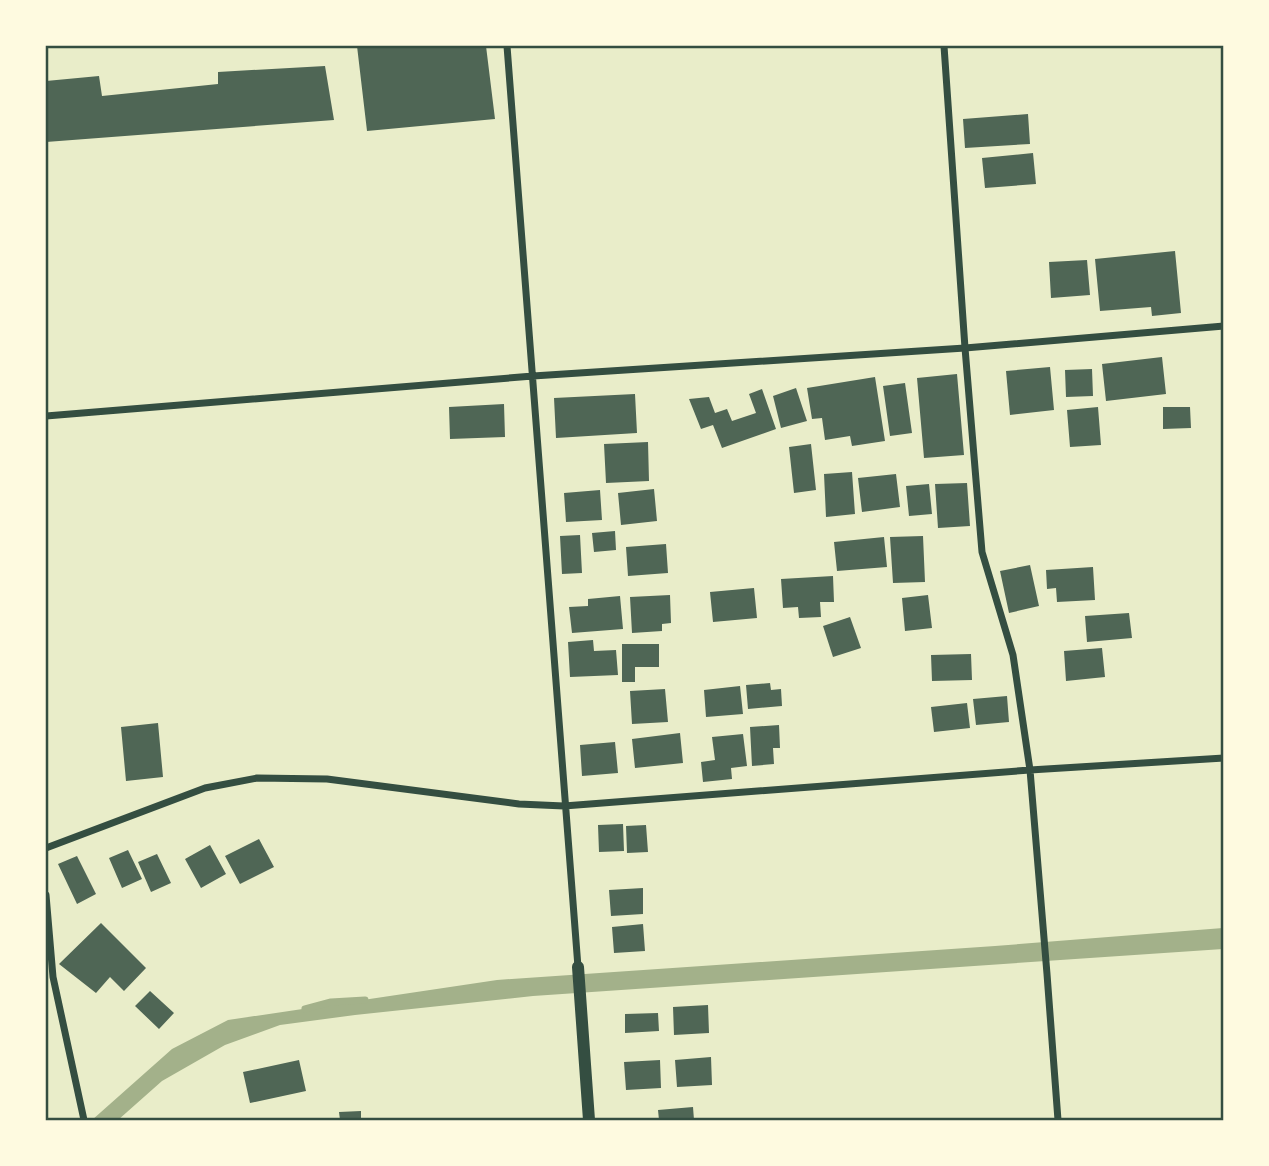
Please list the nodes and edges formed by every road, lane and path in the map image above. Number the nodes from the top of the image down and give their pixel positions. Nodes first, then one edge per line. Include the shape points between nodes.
1 (507, 46) edge
2 (944, 46) edge
3 (1223, 326) edge
4 (965, 348) junction
5 (533, 376) junction
6 (46, 416) edge
7 (1223, 758) edge
8 (1030, 770) junction
9 (565, 806) junction
10 (46, 848) edge
11 (46, 895) edge
12 (578, 967) joint
13 (84, 1121) edge
14 (589, 1121) edge
15 (1058, 1121) edge

1 - 5 street
2 - 4 street
3 - 4 street
4 - 5 street
4 - 8 street via 982,552 1013,655
5 - 6 street
5 - 9 street
7 - 8 street
8 - 9 street
8 - 15 street
9 - 10 street via 327,779 257,778 205,788
9 - 12 street
11 - 13 street via 53,977
12 - 14 street

